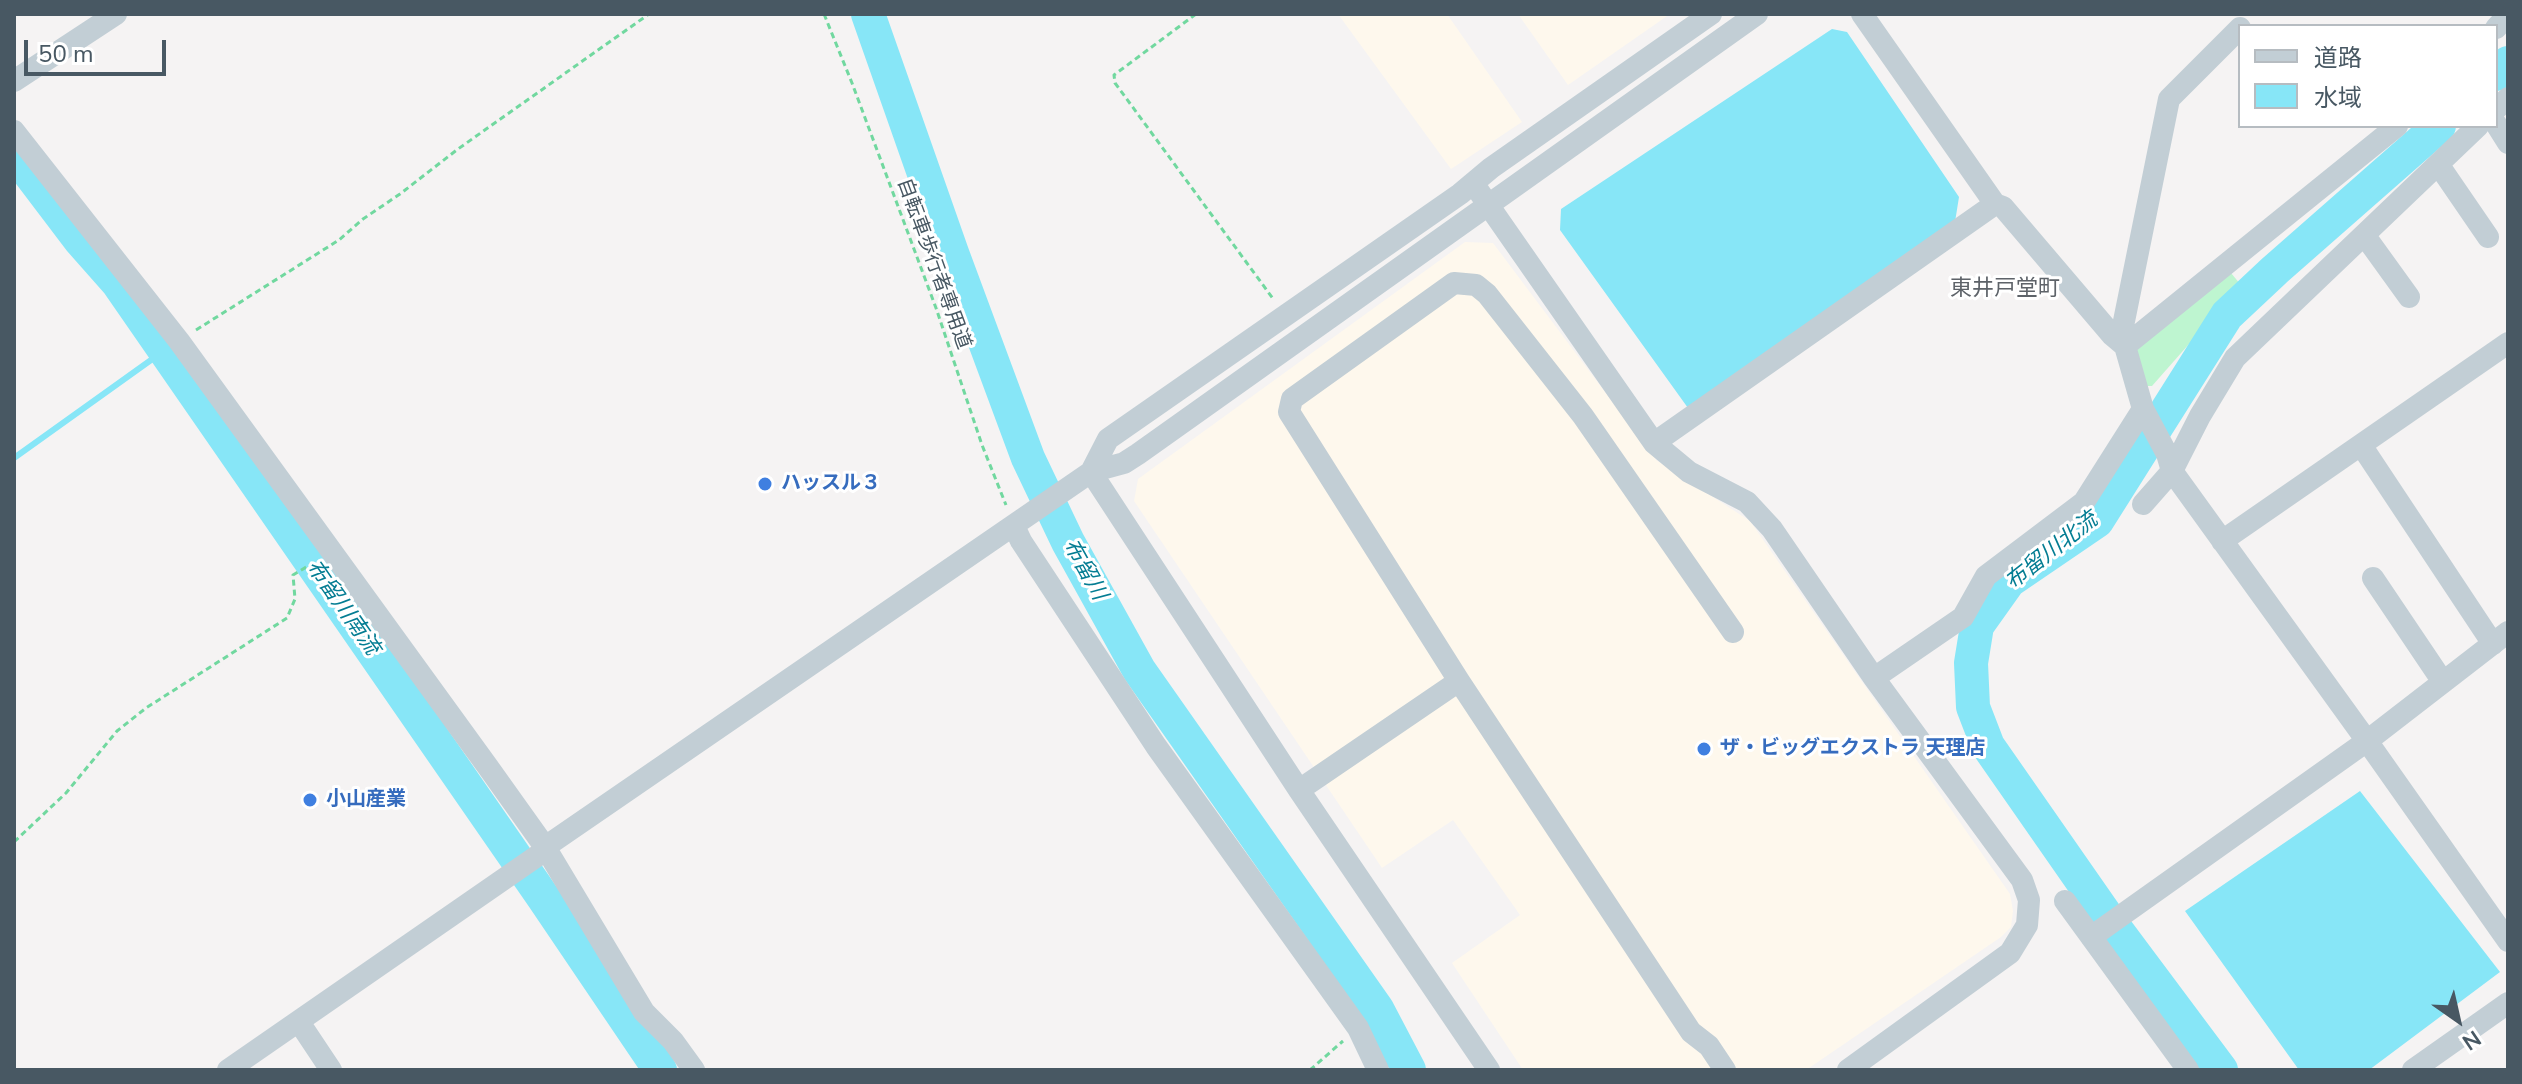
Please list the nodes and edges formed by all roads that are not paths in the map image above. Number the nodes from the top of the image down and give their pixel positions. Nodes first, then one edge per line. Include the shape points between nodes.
1 (116, 14) edge
2 (1711, 14) edge
3 (1757, 14) edge
4 (1862, 14) edge
5 (2238, 30) edge
6 (14, 81) edge
7 (2395, 128) edge
8 (2476, 128) edge
9 (14, 131) edge
10 (2438, 164) junction
11 (1473, 183) junction
12 (1995, 204) junction
13 (1488, 205) junction
14 (2365, 236) junction
15 (2488, 237) dead end
16 (2409, 297) dead end
17 (2508, 343) edge
18 (2125, 346) junction
19 (2145, 413) junction
20 (1654, 443) junction
21 (2361, 445) junction
22 (2170, 462) junction
23 (1085, 476) junction
24 (2143, 504) dead end
25 (1020, 521) junction
26 (2222, 541) junction
27 (2373, 578) dead end
28 (1733, 632) dead end
29 (2501, 638) edge
30 (1874, 678) junction
31 (1459, 681) junction
32 (2443, 682) junction
33 (2367, 741) junction
34 (1299, 790) junction
35 (542, 851) junction
36 (2065, 901) dead end
37 (2091, 937) junction
38 (2508, 941) edge
39 (2508, 1003) edge
40 (299, 1022) junction
41 (228, 1070) edge
42 (331, 1070) edge
43 (694, 1070) edge
44 (1378, 1070) edge
45 (1489, 1070) edge
46 (1725, 1070) edge
47 (1848, 1070) edge
48 (2188, 1070) edge
49 (2413, 1070) edge

1 - 6 street
2 - 11 street
3 - 13 street
4 - 12 street
5 - 18 street via 2169,99 2123,326
7 - 18 street
8 - 10 street
9 - 35 street via 179,341
10 - 14 street
10 - 15 street
11 - 13 street
11 - 23 street via 1108,439
12 - 18 street
12 - 20 street
13 - 20 street
13 - 23 street via 1138,454
14 - 16 street
14 - 22 street via 2235,358
17 - 21 street
18 - 19 street
19 - 22 street
19 - 30 street via 2084,502 1986,576 1963,617
20 - 30 street via 1689,472 1747,502 1772,529
21 - 26 street
21 - 29 street
22 - 24 street
22 - 26 street
23 - 25 street
23 - 34 street
25 - 35 street
25 - 44 street via 1021,541 1156,746 1358,1028
26 - 33 street
27 - 32 street
28 - 31 street via 1583,416 1487,294 1476,285 1454,283 1292,399 1289,412
29 - 32 street
30 - 47 street via 2022,880 2029,900 2027,925 2010,953
31 - 34 street
31 - 46 street via 1691,1032 1709,1046
32 - 33 street
33 - 37 street
33 - 38 street
34 - 45 street
35 - 40 street
35 - 43 street via 644,1012
36 - 37 street
37 - 48 street
39 - 49 street
40 - 41 street
40 - 42 street

